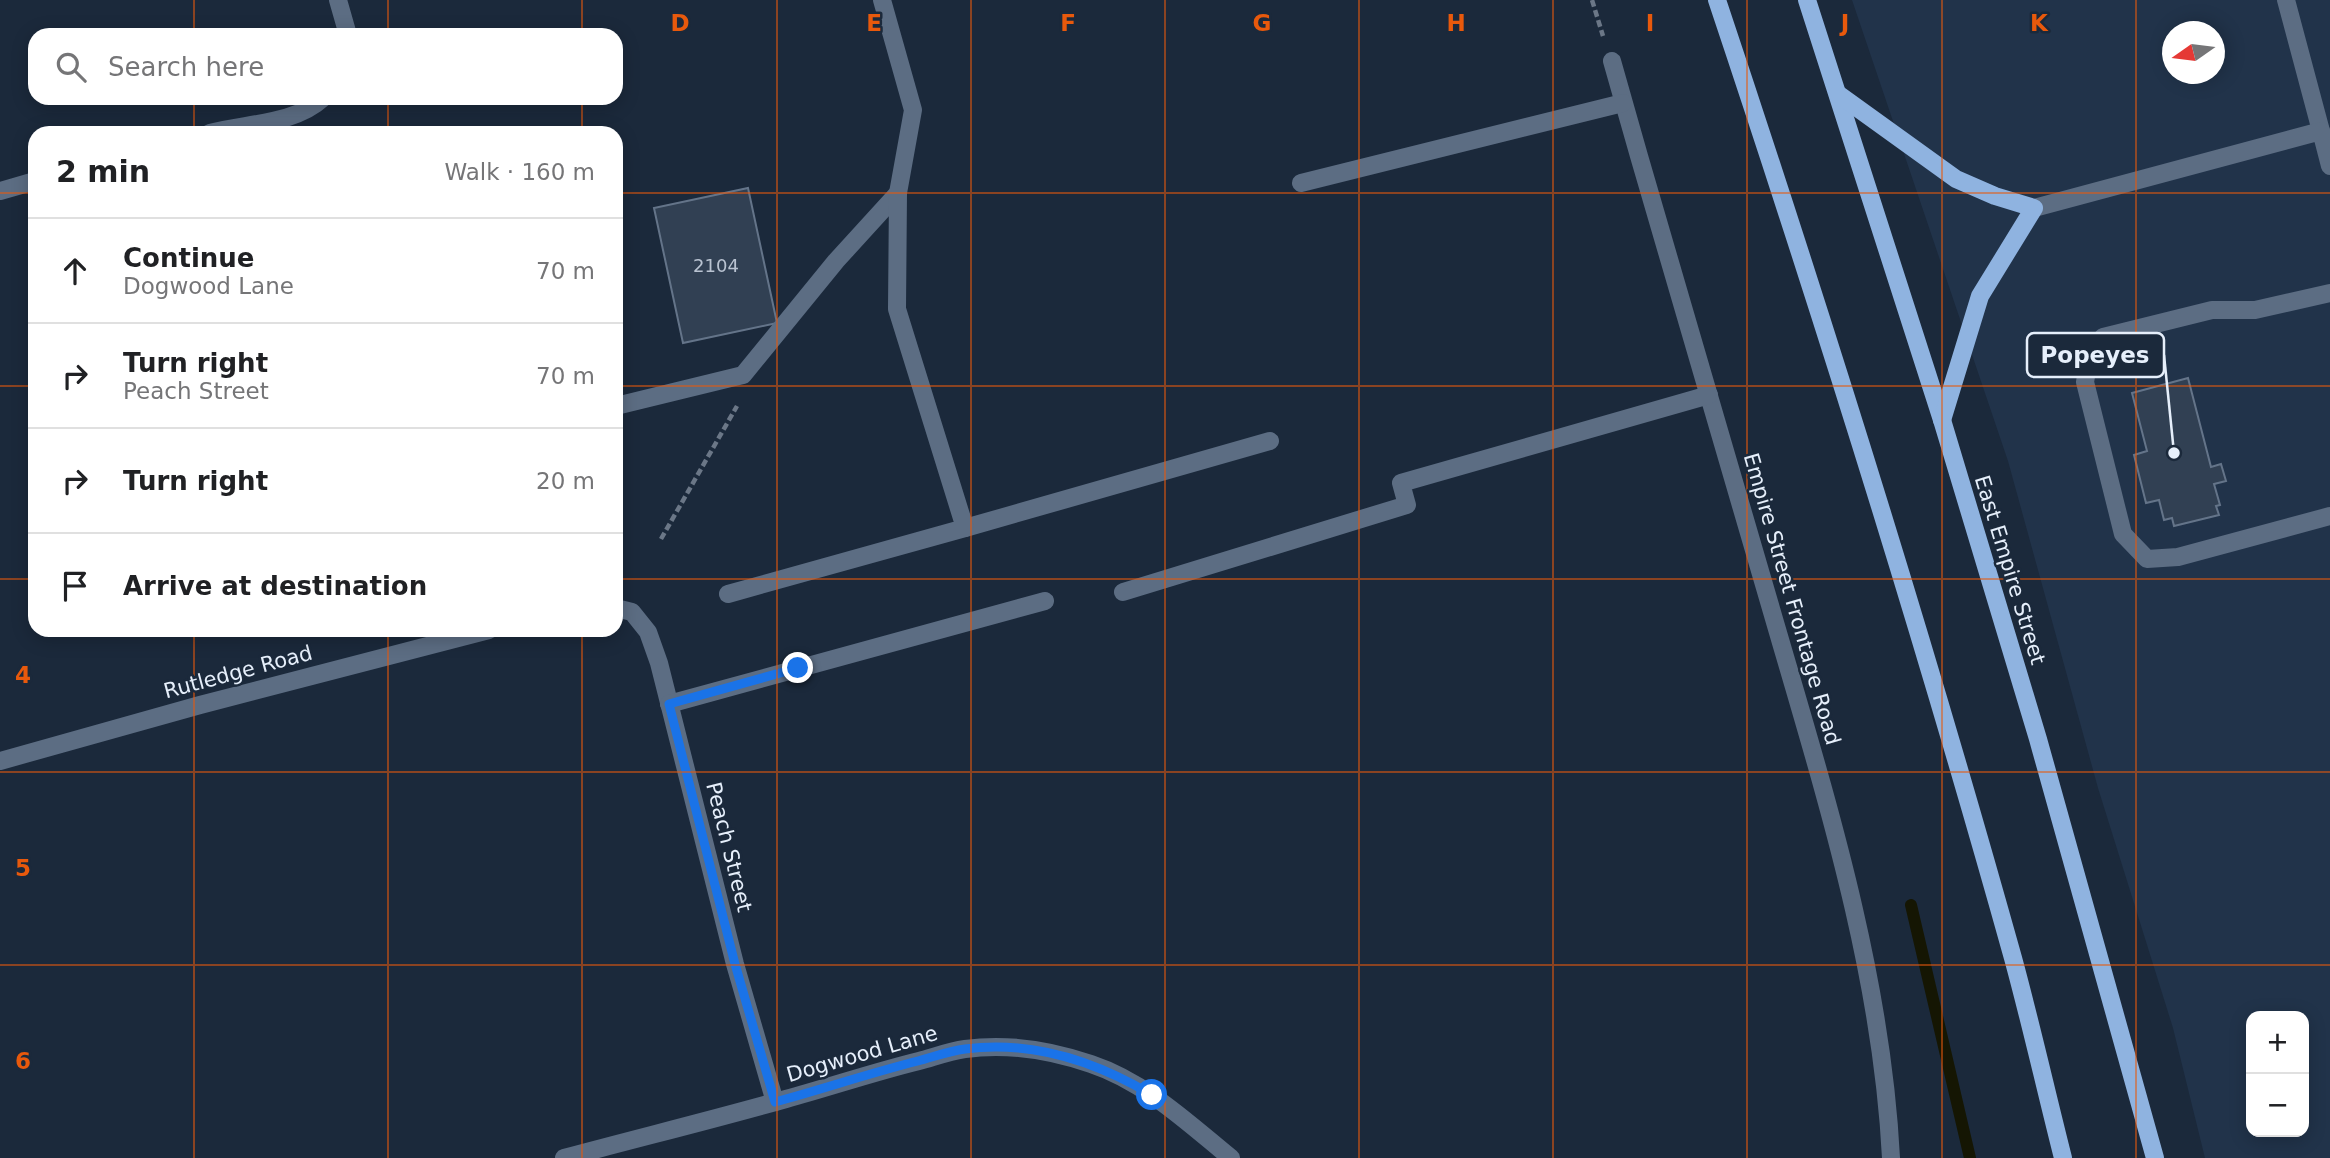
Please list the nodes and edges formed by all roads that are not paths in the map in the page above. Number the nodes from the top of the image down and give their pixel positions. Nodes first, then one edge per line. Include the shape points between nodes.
1 (338, 0) edge
2 (882, 0) edge
3 (1717, 0) edge
4 (1807, 0) edge
5 (2286, 0) edge
6 (346, 28) edge
7 (1612, 61) road end
8 (1838, 94) junction
9 (1623, 103) junction
10 (315, 105) edge
11 (243, 126) edge
12 (2321, 131) junction
13 (2330, 166) edge
14 (28, 183) edge
15 (1301, 183) dead end
16 (0, 191) edge
17 (898, 193) junction
18 (2035, 208) junction
19 (2330, 293) edge
20 (1709, 395) junction
21 (623, 404) edge
22 (1942, 420) junction
23 (1270, 441) dead end
24 (2330, 516) edge
25 (965, 528) junction
26 (1124, 592) dead end
27 (728, 594) dead end
28 (1045, 601) dead end
29 (623, 610) edge
30 (462, 637) edge
31 (669, 704) junction
32 (0, 761) edge
33 (775, 1102) junction
34 (564, 1158) edge
35 (1231, 1158) edge
36 (1891, 1158) edge
37 (2063, 1158) edge
38 (2155, 1158) edge

1 - 6 street
2 - 17 street via 913,110
3 - 37 main road via 1911,608 2014,960
4 - 8 main road, East Empire Street
5 - 12 street
7 - 9 street, Empire Street Frontage Road
8 - 18 main road via 1956,179
8 - 22 main road, East Empire Street
9 - 15 street
9 - 20 street, Empire Street Frontage Road
10 - 11 street
12 - 13 street
12 - 18 street
14 - 16 street
17 - 21 street via 743,375
17 - 25 street via 897,309
18 - 22 main road via 1980,296
19 - 24 street via 2255,310 2212,310 2103,337 2090,354 2085,382 2123,534 2147,559 2178,557
20 - 26 street via 1401,483 1407,505
20 - 36 street, Empire Street Frontage Road via 1857,914 1882,1045
22 - 38 main road, East Empire Street via 2038,739
23 - 25 street
25 - 27 street
28 - 31 street
29 - 31 street, Peach Street via 632,612 648,632
30 - 32 street, Rutledge Road
31 - 33 street, Peach Street
33 - 34 street, Dogwood Lane
33 - 35 street, Dogwood Lane via 964,1049 1030,1048 1093,1064 1124,1078

